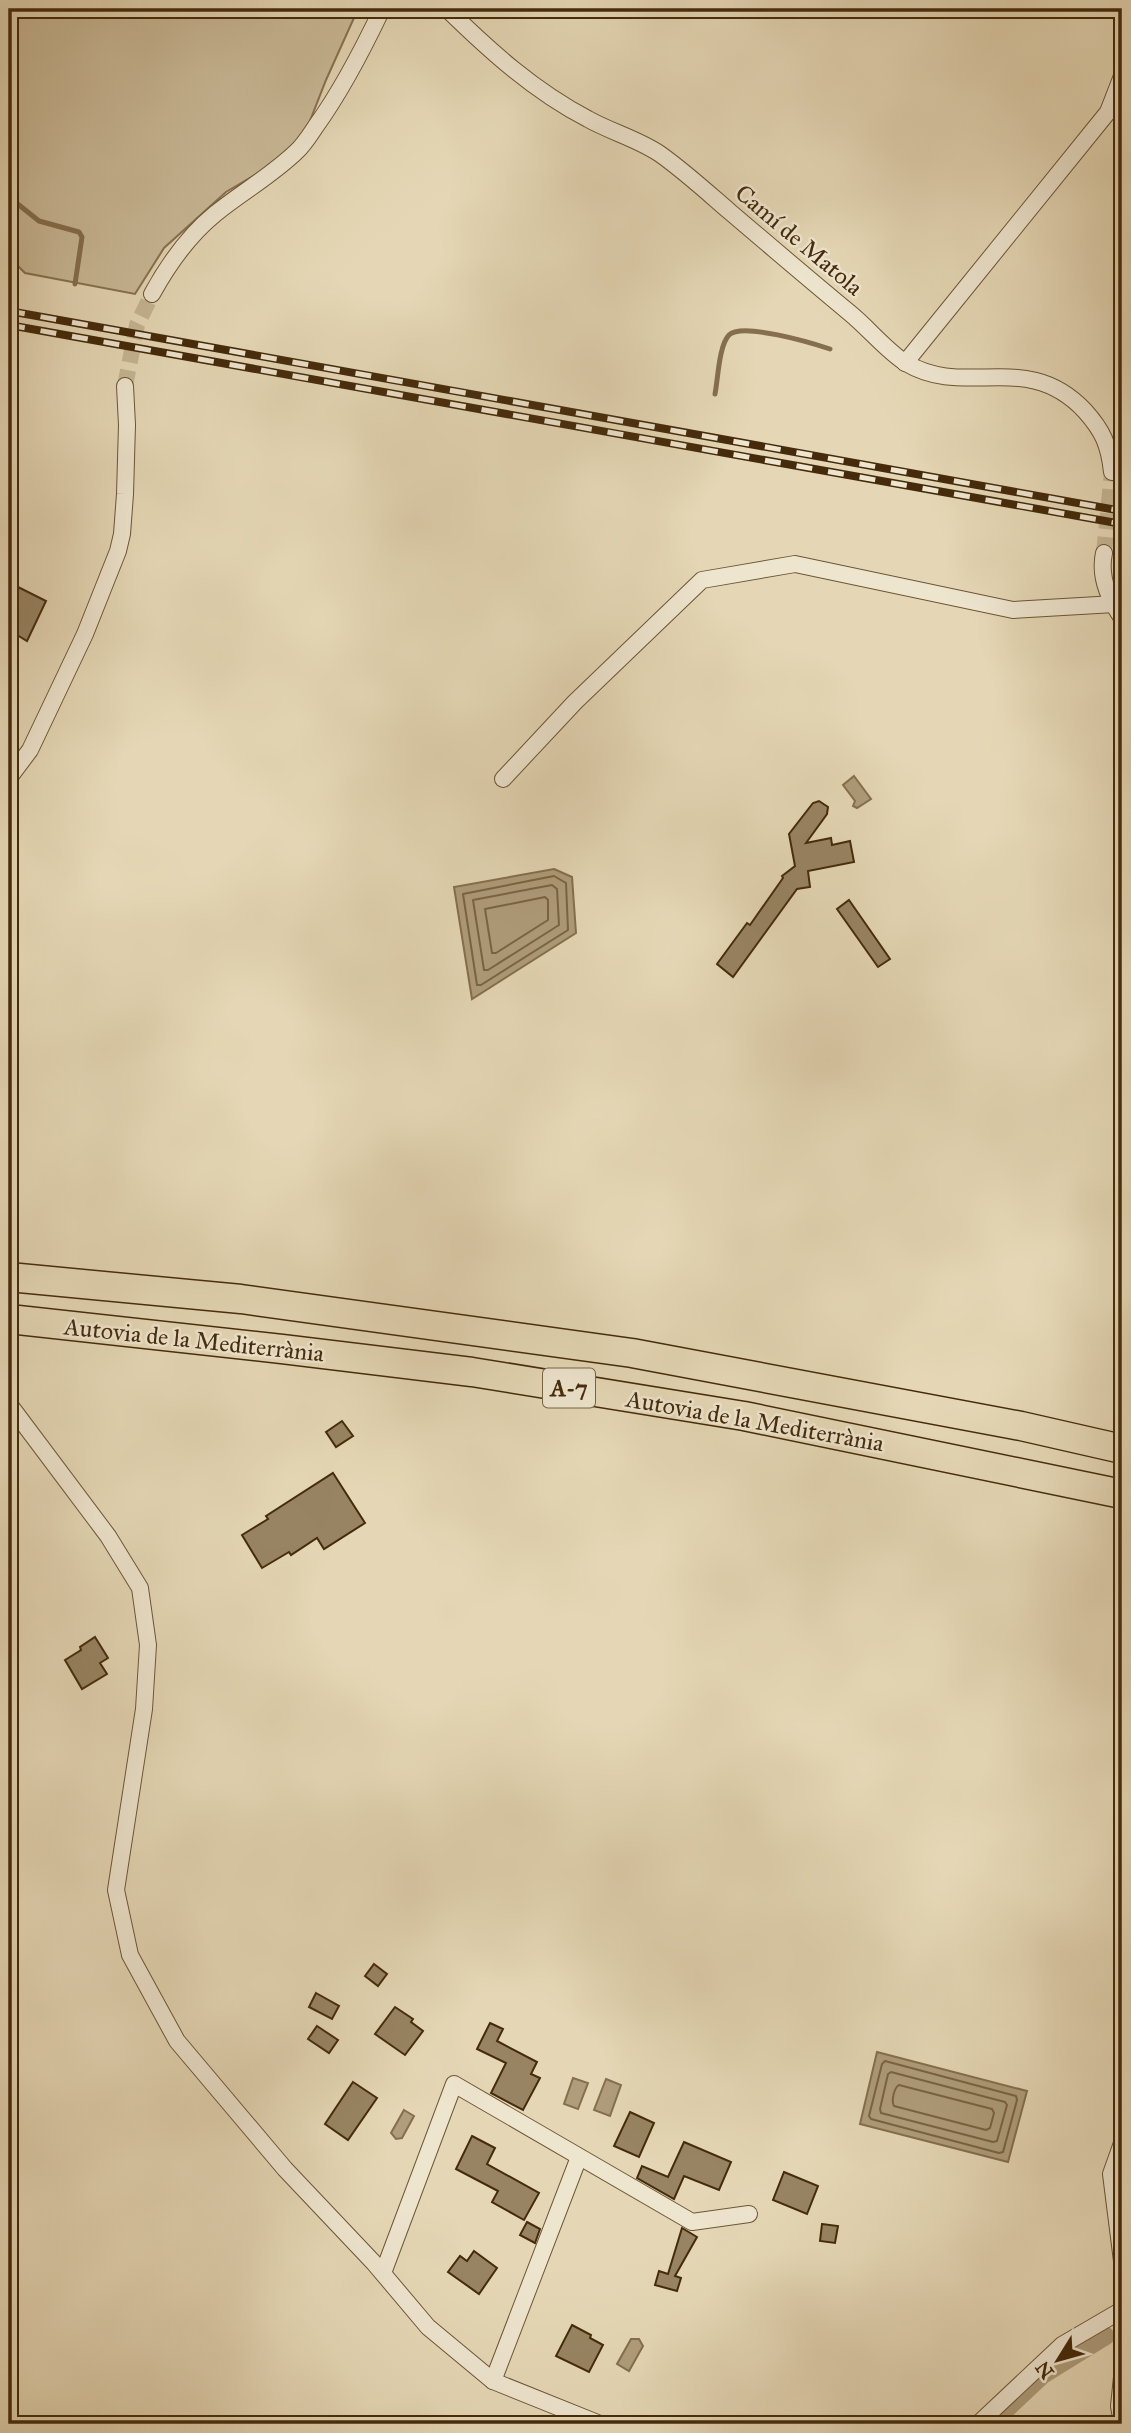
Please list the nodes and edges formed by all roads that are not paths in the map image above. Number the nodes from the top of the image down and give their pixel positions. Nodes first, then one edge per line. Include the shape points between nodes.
1 (382, 9) edge
2 (447, 9) edge
3 (1122, 75) edge
4 (1115, 116) edge
5 (152, 294) tunnel mouth
6 (905, 363) junction
7 (125, 386) tunnel mouth
8 (1112, 472) tunnel mouth
9 (1104, 552) tunnel mouth
10 (1118, 611) edge
11 (9, 778) edge
12 (503, 779) dead end
13 (9, 1277) edge
14 (9, 1320) edge
15 (9, 1404) edge
16 (1122, 1449) edge
17 (1122, 1494) edge
18 (1122, 2143) edge
19 (579, 2157) junction
20 (749, 2214) dead end
21 (1122, 2261) edge
22 (383, 2273) junction
23 (1122, 2310) edge
24 (1122, 2376) edge
25 (493, 2381) junction
26 (600, 2424) edge
27 (978, 2424) edge
28 (1122, 2424) edge

1 - 5 street via 325,114 299,149 191,236
2 - 6 street, Camí de Matola via 524,79 586,118 659,153
3 - 4 street
4 - 6 street
6 - 8 street, Camí de Matola via 952,377 1019,377 1053,386 1074,400 1100,429
7 - 11 street via 125,494 118,551 30,751
9 - 10 street via 1100,568
10 - 12 street via 1013,610 795,564 702,580 575,702
13 - 16 highway, Autovia de la Mediterrània / A-7 via 242,1299 632,1353
14 - 17 highway, Autovia de la Mediterrània / A-7 via 499,1377 744,1416
15 - 22 street via 108,1536 140,1588 148,1645 144,1709 116,1891 130,1955 177,2041 285,2169
18 - 21 street via 1111,2175
19 - 20 street via 692,2222
19 - 22 street via 454,2084
19 - 25 street
22 - 25 street via 428,2327
23 - 27 street via 1062,2345
24 - 28 street
25 - 26 street

